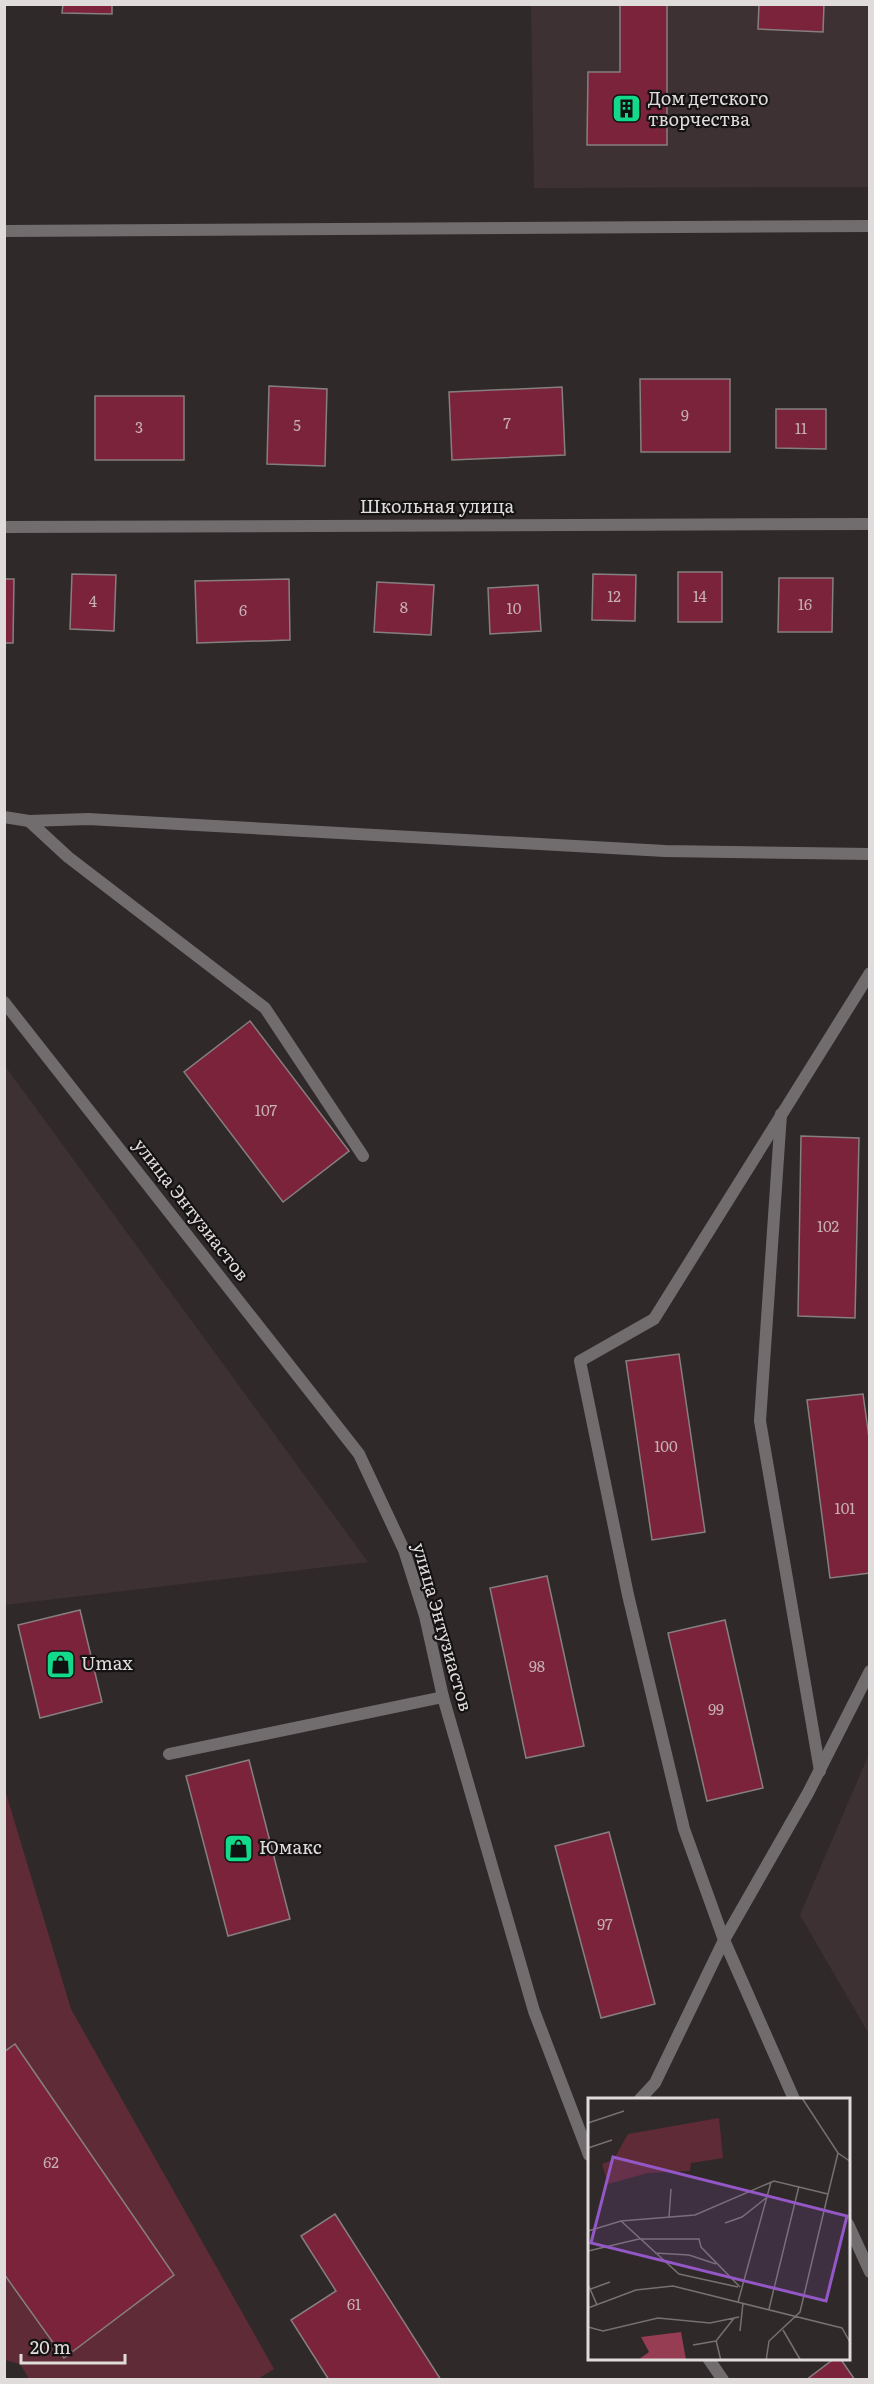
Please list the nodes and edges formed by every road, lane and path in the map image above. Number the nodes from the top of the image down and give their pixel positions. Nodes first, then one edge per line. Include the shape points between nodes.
1 (870, 226) edge
2 (4, 231) edge
3 (870, 524) edge
4 (4, 527) edge
5 (4, 817) edge
6 (29, 821) junction
7 (870, 854) edge
8 (870, 973) edge
9 (4, 1002) edge
10 (781, 1113) junction
11 (363, 1156) dead end
12 (870, 1671) edge
13 (443, 1697) junction
14 (169, 1754) dead end
15 (819, 1771) junction
16 (724, 1940) junction
17 (641, 2098) edge
18 (794, 2098) edge
19 (588, 2151) edge
20 (850, 2226) edge
21 (870, 2272) edge
22 (709, 2360) edge
23 (723, 2379) edge

1 - 2 street
3 - 4 street, Школьная улица
5 - 6 street
6 - 7 street via 88,819 665,851
6 - 11 street via 68,857 265,1008
8 - 10 street
9 - 13 street, улица Энтузиастов via 359,1454 404,1550
10 - 15 street via 760,1421
10 - 16 street via 654,1319 580,1361 628,1595 684,1829
12 - 15 street
13 - 14 street
13 - 19 street, улица Энтузиастов via 534,2011
15 - 16 street
16 - 17 street via 655,2083
16 - 18 street
20 - 21 street
22 - 23 street

